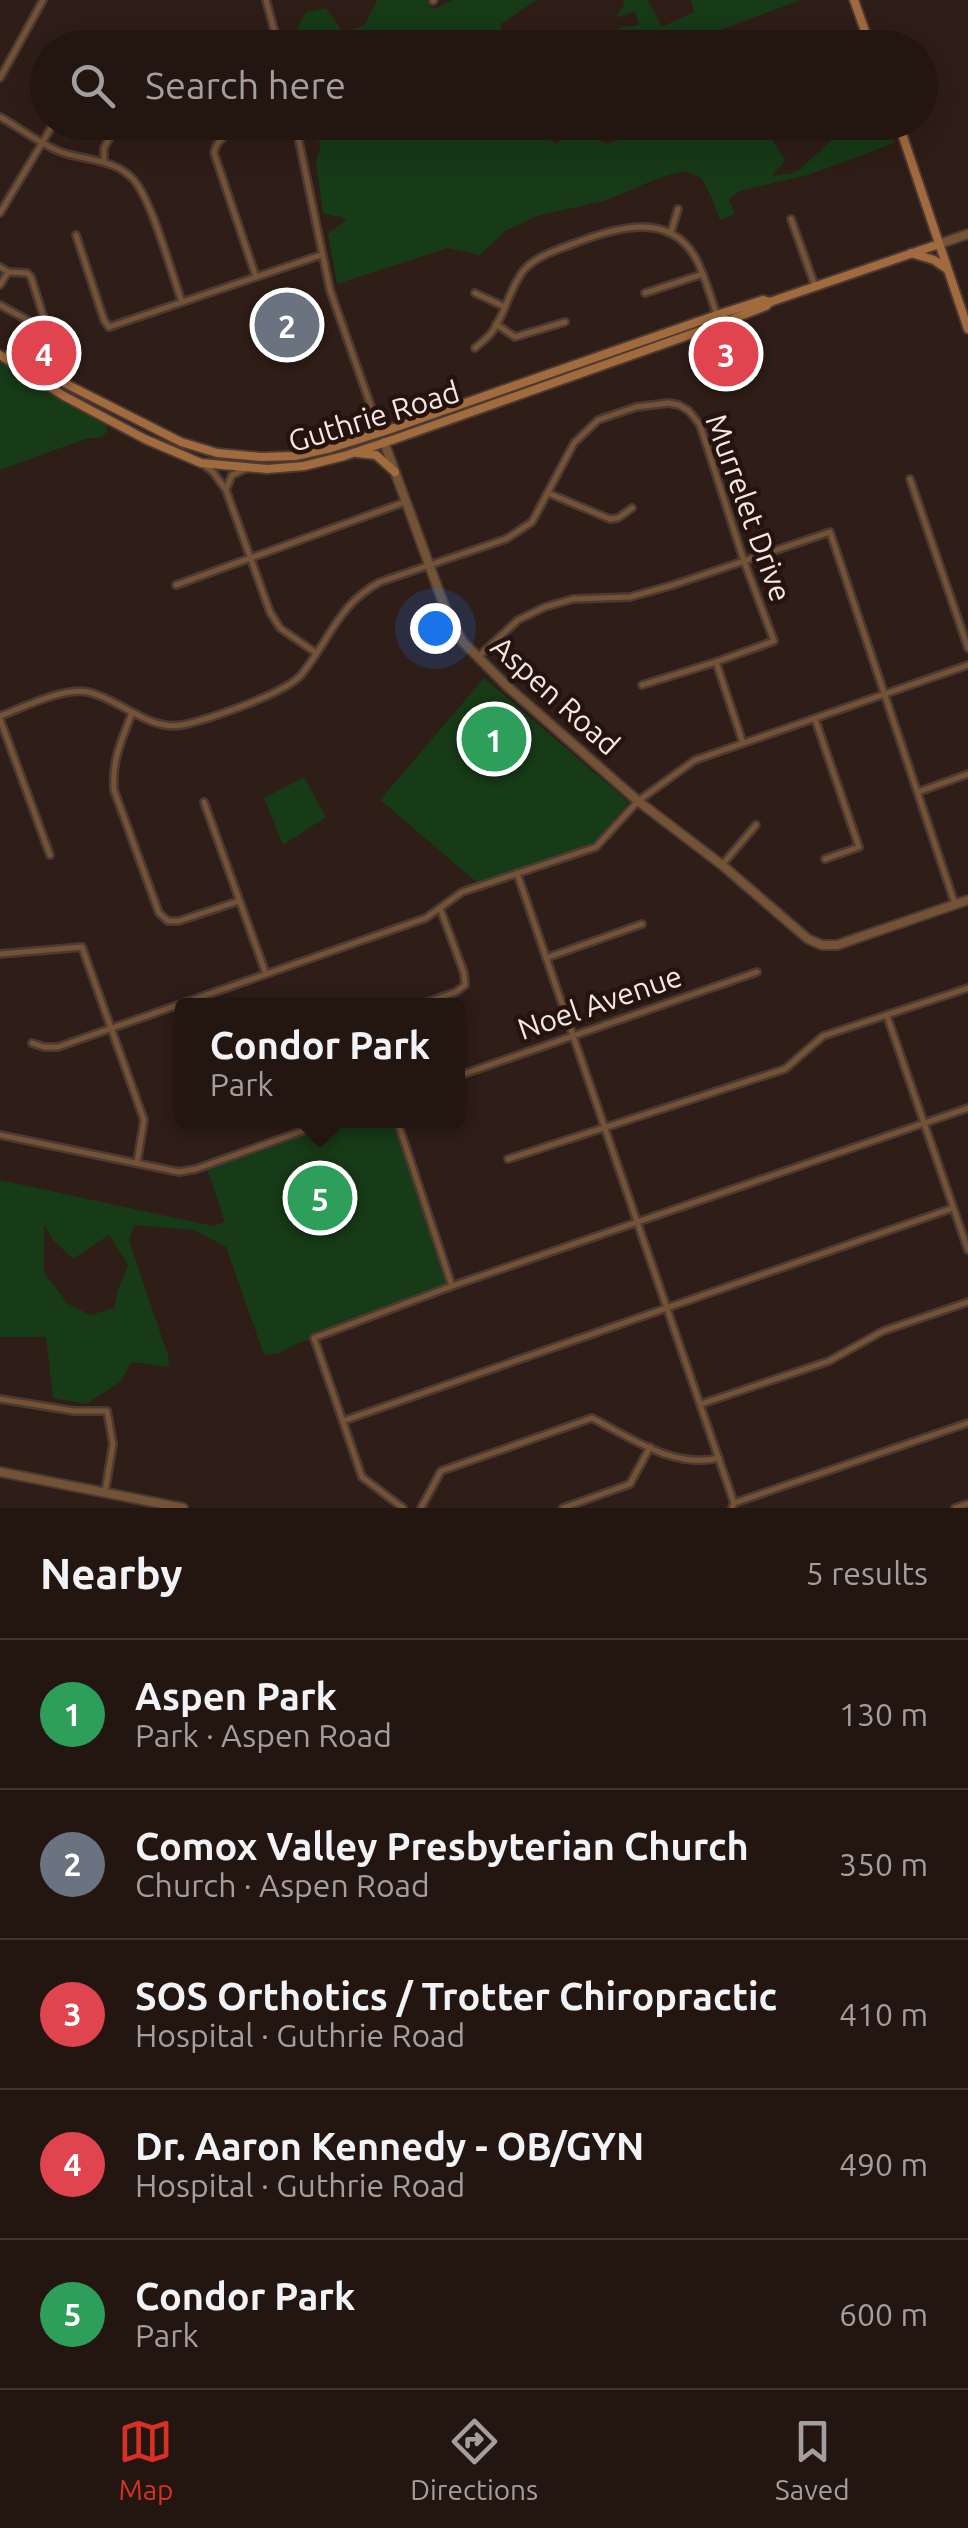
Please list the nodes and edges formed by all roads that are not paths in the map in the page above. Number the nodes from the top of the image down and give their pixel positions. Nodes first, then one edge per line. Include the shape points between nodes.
1 (43, 0) edge
2 (266, 0) edge
3 (854, 0) edge
4 (274, 30) edge
5 (865, 30) edge
6 (0, 78) edge
7 (0, 117) edge
8 (30, 135) edge
9 (39, 140) edge
10 (108, 140) edge
11 (219, 140) edge
12 (299, 140) edge
13 (904, 140) edge
14 (42, 142) junction
15 (104, 161) junction
16 (678, 209) dead end
17 (0, 214) edge
18 (791, 219) dead end
19 (671, 232) junction
20 (76, 234) dead end
21 (968, 234) edge
22 (939, 244) junction
23 (321, 254) junction
24 (911, 254) junction
25 (0, 268) edge
26 (948, 269) junction
27 (8, 272) junction
28 (702, 274) junction
29 (256, 277) junction
30 (0, 286) edge
31 (815, 286) junction
32 (475, 293) dead end
33 (645, 293) dead end
34 (182, 302) junction
35 (0, 304) edge
36 (504, 307) junction
37 (718, 319) junction
38 (564, 322) dead end
39 (496, 324) junction
40 (968, 330) edge
41 (48, 331) junction
42 (75, 346) dead end
43 (476, 348) dead end
44 (0, 353) edge
45 (380, 432) junction
46 (384, 442) junction
47 (353, 452) junction
48 (202, 463) junction
49 (252, 468) junction
50 (394, 472) junction
51 (910, 480) dead end
52 (226, 490) junction
53 (548, 493) junction
54 (405, 502) junction
55 (632, 508) dead end
56 (250, 558) junction
57 (744, 561) junction
58 (428, 566) junction
59 (176, 585) dead end
60 (968, 648) edge
61 (316, 653) junction
62 (477, 658) junction
63 (716, 662) junction
64 (968, 666) edge
65 (642, 685) dead end
66 (885, 694) junction
67 (133, 712) junction
68 (0, 717) edge
69 (815, 718) junction
70 (743, 743) junction
71 (968, 774) edge
72 (918, 792) junction
73 (638, 801) junction
74 (204, 802) dead end
75 (756, 826) dead end
76 (50, 855) dead end
77 (824, 859) dead end
78 (722, 865) junction
79 (516, 873) junction
80 (968, 900) edge
81 (239, 901) junction
82 (955, 904) junction
83 (440, 908) junction
84 (642, 924) dead end
85 (0, 954) edge
86 (546, 958) junction
87 (756, 972) dead end
88 (266, 974) junction
89 (968, 988) edge
90 (204, 998) edge
91 (439, 998) edge
92 (175, 1008) edge
93 (887, 1016) junction
94 (112, 1028) junction
95 (573, 1035) junction
96 (32, 1042) dead end
97 (465, 1074) edge
98 (968, 1108) edge
99 (924, 1124) junction
100 (310, 1128) edge
101 (400, 1128) edge
102 (604, 1128) junction
103 (0, 1135) edge
104 (508, 1159) dead end
105 (137, 1163) junction
106 (953, 1208) junction
107 (638, 1221) junction
108 (968, 1250) edge
109 (452, 1286) junction
110 (968, 1302) edge
111 (667, 1308) junction
112 (0, 1399) edge
113 (700, 1404) junction
114 (343, 1421) junction
115 (968, 1423) edge
116 (650, 1447) junction
117 (718, 1458) junction
118 (0, 1472) edge
119 (105, 1492) junction
120 (968, 1504) edge
121 (733, 1505) edge
122 (183, 1508) edge
123 (404, 1508) edge
124 (422, 1508) edge
125 (562, 1508) edge
126 (955, 1508) edge

1 - 6 street
2 - 4 street
3 - 5 main road
7 - 8 street
9 - 14 street
10 - 15 street
11 - 29 street via 216,162
12 - 23 street, Aspen Road
13 - 22 main road
14 - 15 street
14 - 17 street
15 - 34 street via 141,192
16 - 19 street
18 - 31 street
19 - 28 street
19 - 36 street via 628,226 541,257 526,267
20 - 34 street via 109,327
21 - 22 street, Guthrie Road
22 - 24 main road, Guthrie Road
22 - 26 main road
23 - 29 street
23 - 45 street, Aspen Road
24 - 26 main road
24 - 31 main road, Guthrie Road
25 - 27 street
26 - 40 main road
27 - 30 street
27 - 41 street via 31,277
28 - 33 street
28 - 37 street
29 - 34 street
31 - 37 main road, Guthrie Road
32 - 36 street
35 - 41 street
36 - 39 street
37 - 45 main road, Guthrie Road
37 - 46 main road, Guthrie Road
38 - 39 street via 516,337
39 - 43 street
41 - 42 street
44 - 45 main road, Guthrie Road via 216,453 295,456
44 - 48 main road, Guthrie Road via 64,396
45 - 46 street, Aspen Road
46 - 47 main road, Guthrie Road
46 - 50 street, Aspen Road
47 - 49 main road, Guthrie Road via 304,466
47 - 50 main road via 376,455
48 - 49 main road, Guthrie Road
48 - 52 street
49 - 52 street via 232,476
50 - 54 street, Aspen Road
51 - 60 street
52 - 56 street
53 - 55 street via 610,519
53 - 57 street, Murrelet Drive via 574,442 598,420 636,407 679,405 700,425
53 - 58 street, Murrelet Drive via 532,522 506,538
54 - 56 street
54 - 58 street, Aspen Road
56 - 59 street
56 - 61 street via 280,628
57 - 62 street via 630,596 545,607 518,620
57 - 63 street, Murrelet Drive via 774,641
57 - 66 street via 827,532
58 - 61 street, Murrelet Drive via 362,592
58 - 62 street, Aspen Road via 448,616
61 - 67 street, Murrelet Drive via 278,692 197,720 163,726
62 - 73 street, Aspen Road
63 - 65 street
63 - 70 street
64 - 66 street
66 - 69 street
66 - 72 street
67 - 68 street, Murrelet Drive via 89,692 69,692
67 - 81 street via 115,754 114,790 159,913 179,921
68 - 76 street
69 - 70 street
69 - 77 street via 859,846
70 - 73 street via 687,764
71 - 72 street
72 - 82 street
73 - 78 street, Aspen Road
73 - 79 street via 596,846
74 - 81 street
75 - 78 street
78 - 82 street, Aspen Road via 822,946
79 - 83 street via 462,892
79 - 86 street
80 - 82 street
81 - 88 street
83 - 88 street
83 - 91 street via 465,985
84 - 86 street
85 - 94 street via 82,947
86 - 95 street
87 - 95 street, Noel Avenue
88 - 90 street
89 - 93 street
92 - 94 street
93 - 99 street
93 - 102 street via 824,1036 785,1069
94 - 96 street via 58,1047
94 - 105 street via 144,1120
95 - 97 street, Noel Avenue
95 - 102 street
98 - 99 street
99 - 106 street
99 - 107 street
100 - 105 street via 196,1169
101 - 109 street
102 - 104 street
102 - 107 street
103 - 105 street
106 - 108 street
106 - 111 street
107 - 109 street
107 - 111 street
109 - 114 street via 314,1338
110 - 113 street via 884,1331 830,1361
111 - 113 street
111 - 114 street
112 - 119 street via 107,1411 113,1444
113 - 117 street
114 - 123 street via 362,1477
115 - 121 street
116 - 117 street via 678,1459
116 - 124 street via 592,1418 441,1471
116 - 125 street via 630,1484
117 - 121 street
118 - 119 street
119 - 122 street
120 - 126 street

